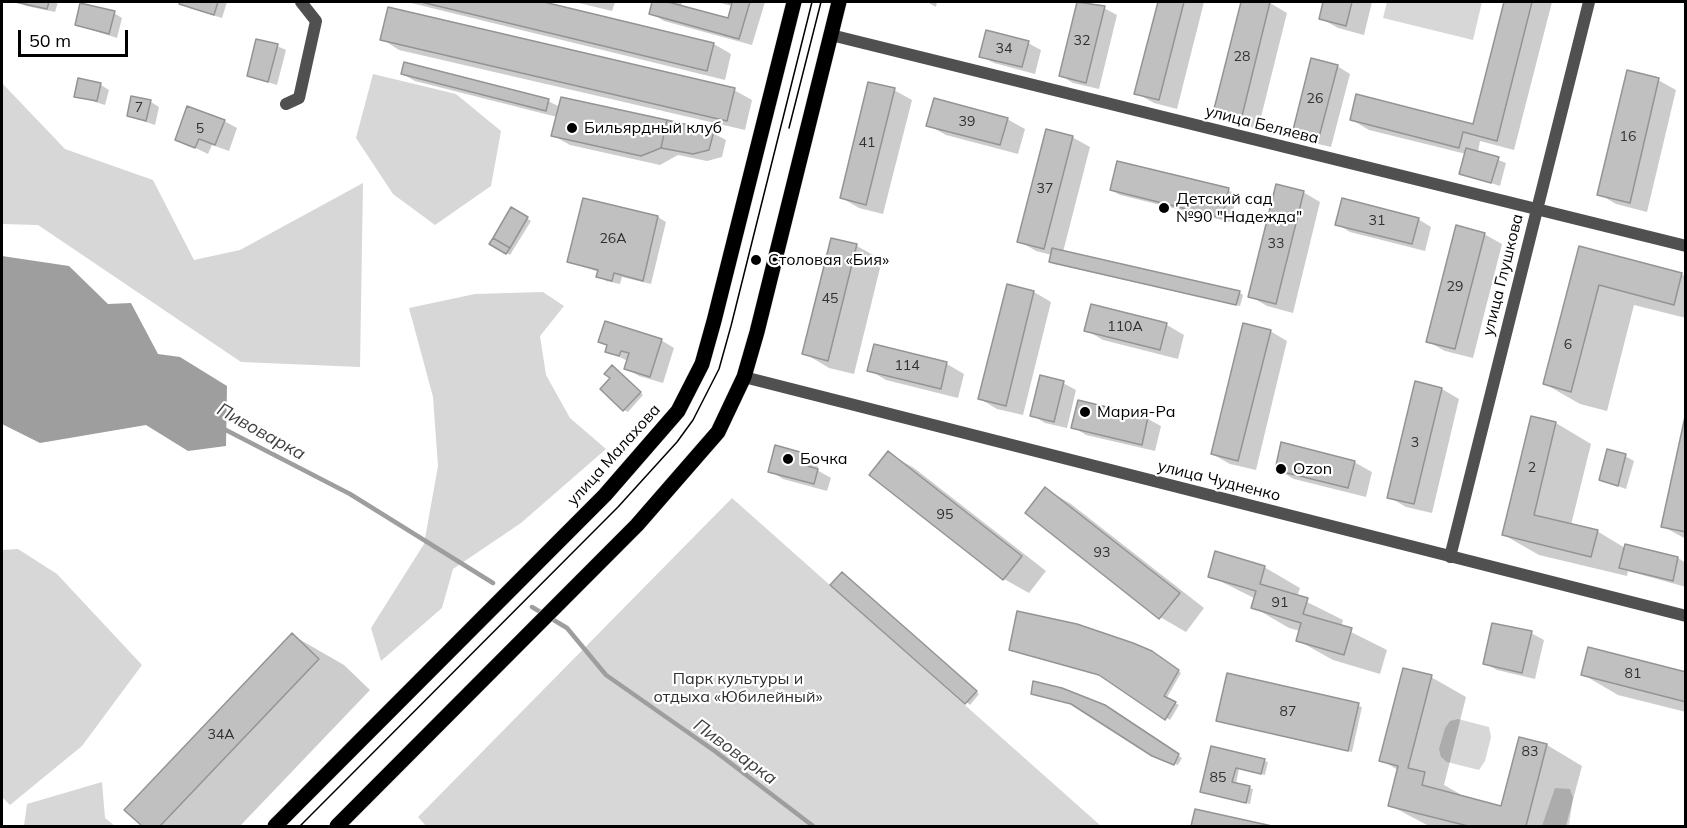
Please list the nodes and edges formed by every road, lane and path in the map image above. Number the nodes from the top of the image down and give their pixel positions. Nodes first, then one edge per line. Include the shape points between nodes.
1 (301, 2) edge
2 (794, 2) edge
3 (839, 2) edge
4 (1589, 2) edge
5 (831, 35) junction
6 (286, 104) dead end
7 (1537, 210) junction
8 (1686, 246) edge
9 (744, 377) junction
10 (1450, 557) junction
11 (1686, 616) edge
12 (275, 826) edge
13 (337, 826) edge

1 - 6 street via 316,21 299,98
2 - 12 main road, улица Малахова via 708,343 691,390 678,411 605,495
3 - 5 main road
4 - 7 street, улица Глушкова
5 - 7 street, улица Беляева
5 - 9 main road
7 - 8 street, улица Беляева
7 - 10 street, улица Глушкова
9 - 10 street, улица Чудненко
9 - 13 main road via 718,432 672,487
10 - 11 street, улица Чудненко

